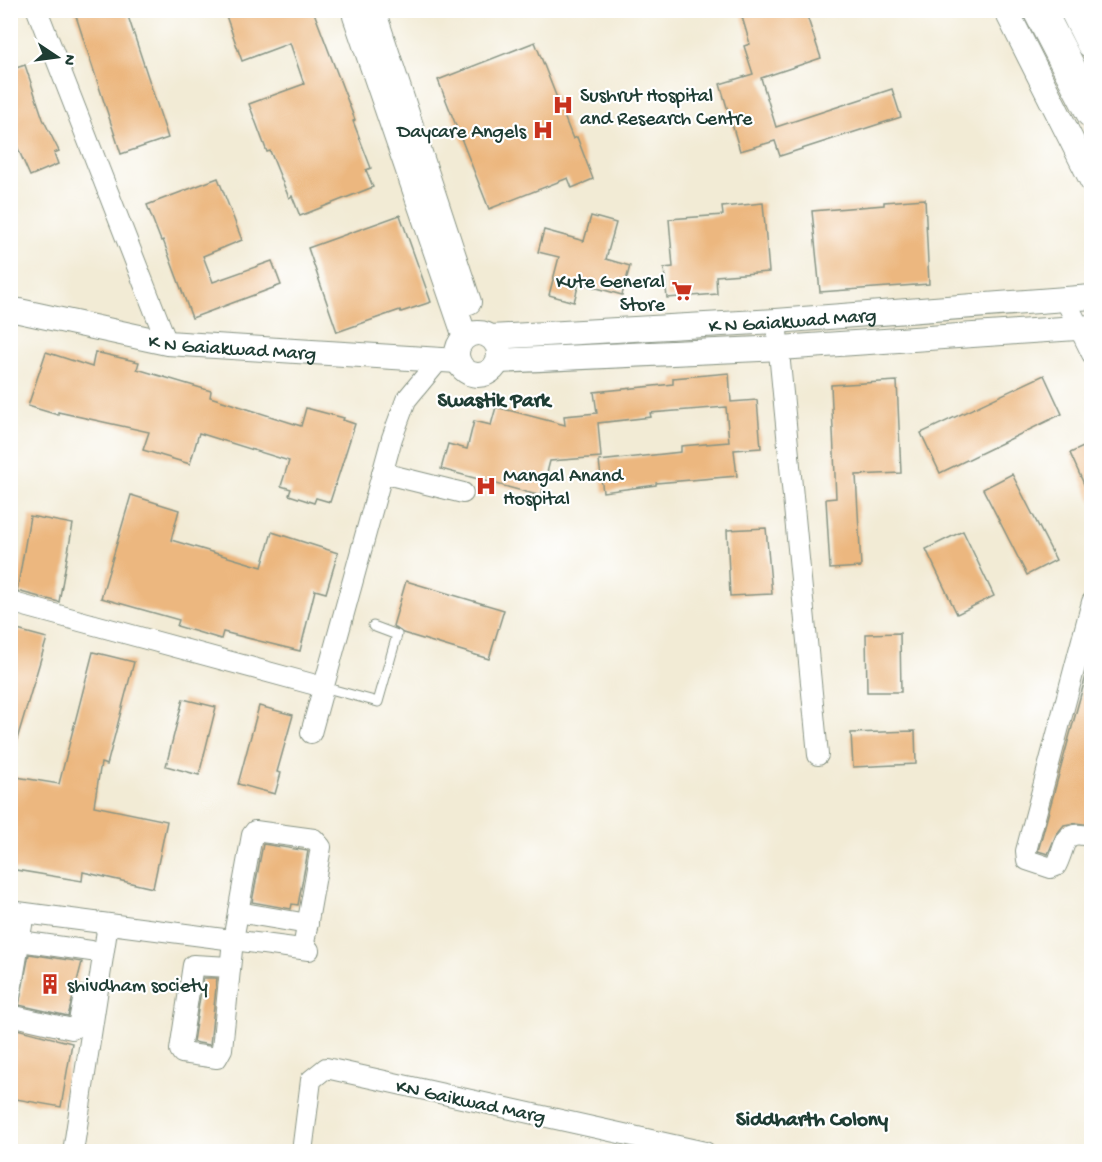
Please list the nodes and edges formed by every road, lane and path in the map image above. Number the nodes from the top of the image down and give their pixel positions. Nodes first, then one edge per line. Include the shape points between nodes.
1 (38, 10) edge
2 (356, 10) edge
3 (373, 10) edge
4 (1006, 10) edge
5 (1040, 10) edge
6 (1076, 10) edge
7 (1092, 42) edge
8 (383, 74) junction
9 (1092, 112) edge
10 (1092, 181) edge
11 (1092, 297) edge
12 (1065, 299) junction
13 (10, 309) edge
14 (890, 312) junction
15 (776, 321) junction
16 (1085, 327) edge
17 (479, 335) junction
18 (890, 340) junction
19 (167, 344) junction
20 (780, 348) junction
21 (1092, 354) edge
22 (448, 361) junction
23 (498, 362) junction
24 (382, 473) junction
25 (463, 493) dead end
26 (10, 602) edge
27 (1092, 602) edge
28 (373, 626) dead end
29 (322, 687) junction
30 (311, 733) dead end
31 (818, 755) dead end
32 (1092, 837) edge
33 (17, 912) edge
34 (238, 912) junction
35 (102, 924) junction
36 (308, 924) junction
37 (233, 940) junction
38 (20, 941) junction
39 (91, 951) junction
40 (230, 967) junction
41 (10, 998) edge
42 (10, 1015) edge
43 (79, 1151) edge
44 (302, 1152) edge
45 (705, 1152) edge

1 - 19 street
2 - 8 street via 354,16
3 - 8 street
4 - 10 street
5 - 9 highway
6 - 7 highway
8 - 17 street via 436,230
11 - 12 street, K N Gaiakwad Marg
12 - 14 street, K N Gaiakwad Marg
12 - 16 street
13 - 19 street, K N Gaiakwad Marg
14 - 15 street, K N Gaiakwad Marg
14 - 18 street
15 - 17 street, K N Gaiakwad Marg
15 - 20 street
16 - 18 street, K N Gaiakwad Marg
16 - 21 street
17 - 22 street via 458,348
17 - 23 street via 499,348
18 - 20 street, K N Gaiakwad Marg
19 - 22 street, K N Gaiakwad Marg
20 - 23 street, K N Gaiakwad Marg
20 - 31 street
22 - 23 street via 474,375 489,373
22 - 24 street via 406,400
24 - 25 street
24 - 29 street
26 - 29 street
27 - 32 street via 1026,851 1028,860 1051,868 1056,866 1070,836
28 - 29 lane via 397,635 378,702
29 - 30 street
33 - 35 street
33 - 38 street
34 - 36 street
34 - 36 street via 255,831 314,839 321,847
34 - 37 street
35 - 37 street
35 - 39 street
35 - 43 street
36 - 37 street via 306,949
37 - 40 street
38 - 39 street
38 - 41 street
39 - 42 street via 78,1026 72,1029
40 - 40 street via 220,1056 182,1053 193,965
44 - 45 street, KN Gaikwad Marg via 311,1080 326,1068

